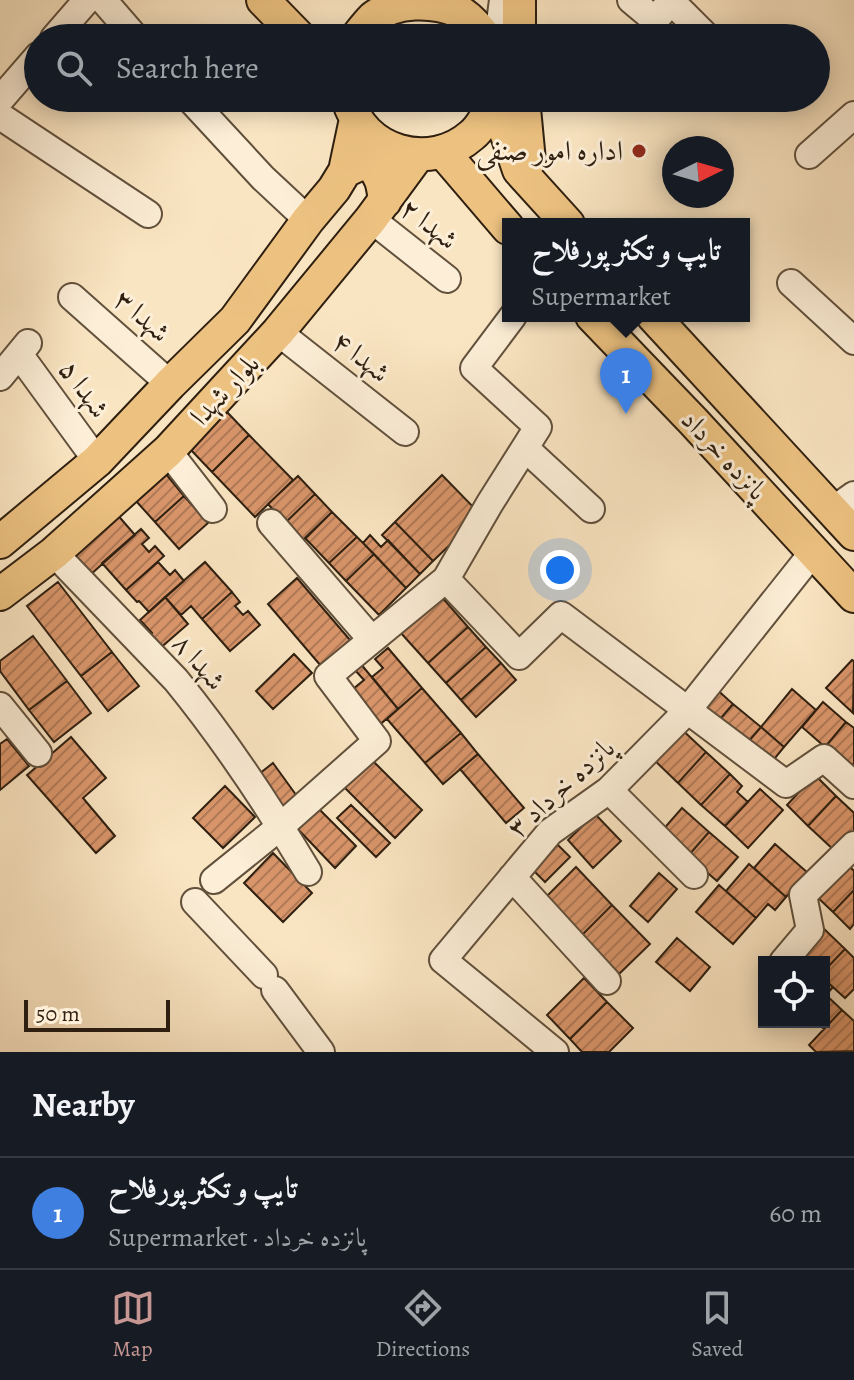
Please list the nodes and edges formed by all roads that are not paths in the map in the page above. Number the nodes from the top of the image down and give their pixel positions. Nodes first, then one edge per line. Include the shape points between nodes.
1 (87, 0) edge
2 (103, 0) edge
3 (263, 0) edge
4 (503, 0) edge
5 (519, 0) edge
6 (631, 0) edge
7 (672, 1) edge
8 (439, 2) edge
9 (391, 3) edge
10 (66, 24) edge
11 (124, 24) edge
12 (286, 24) edge
13 (369, 24) edge
14 (475, 24) edge
15 (500, 24) edge
16 (519, 24) edge
17 (694, 24) edge
18 (24, 72) edge
19 (0, 100) edge
20 (202, 112) edge
21 (352, 112) edge
22 (354, 112) edge
23 (493, 112) edge
24 (508, 112) edge
25 (854, 115) edge
26 (0, 116) edge
27 (430, 154) junction
28 (809, 155) dead end
29 (345, 171) junction
30 (525, 177) junction
31 (378, 210) junction
32 (148, 214) dead end
33 (498, 217) edge
34 (563, 218) edge
35 (308, 220) junction
36 (447, 279) dead end
37 (791, 283) dead end
38 (72, 297) dead end
39 (508, 322) edge
40 (598, 322) edge
41 (659, 322) edge
42 (278, 332) junction
43 (854, 341) edge
44 (0, 377) edge
45 (170, 384) junction
46 (405, 432) dead end
47 (525, 448) junction
48 (168, 451) junction
49 (97, 461) junction
50 (213, 509) dead end
51 (591, 509) dead end
52 (847, 513) edge
53 (271, 523) dead end
54 (1, 540) edge
55 (814, 551) junction
56 (54, 553) junction
57 (446, 579) junction
58 (0, 594) edge
59 (854, 596) edge
60 (372, 640) junction
61 (0, 706) edge
62 (687, 711) junction
63 (38, 753) dead end
64 (854, 785) edge
65 (609, 790) junction
66 (281, 826) junction
67 (854, 845) edge
68 (308, 872) dead end
69 (694, 875) dead end
70 (512, 877) junction
71 (214, 880) dead end
72 (195, 902) dead end
73 (788, 956) edge
74 (607, 981) dead end
75 (321, 1052) edge
76 (555, 1052) edge

1 - 10 street
2 - 11 street
3 - 12 main road
4 - 15 street
5 - 16 main road
6 - 7 street via 655,20
7 - 17 street
8 - 9 main road
8 - 14 main road
9 - 13 main road
18 - 19 street
20 - 35 street
21 - 29 main road, بلوار شهدا
22 - 27 main road via 373,138 394,150
23 - 27 main road via 461,144
24 - 30 main road
25 - 28 street
26 - 32 street
27 - 31 main road, بلوار شهدا
27 - 33 main road
29 - 31 main road via 360,164 379,173 383,184
29 - 35 main road, بلوار شهدا
30 - 33 main road via 503,156 487,163 477,177 478,192
30 - 34 main road
31 - 36 street, شهدا ۲
31 - 42 main road, بلوار شهدا
35 - 45 main road, بلوار شهدا via 235,320
37 - 43 street
38 - 45 street, شهدا ۳
39 - 47 street via 474,368 538,427
40 - 55 main road, پانزده خرداد
41 - 52 main road, پانزده خرداد
42 - 46 street, شهدا ۴
42 - 48 main road, بلوار شهدا
44 - 49 street, شهدا ۵ via 24,349
45 - 49 main road, بلوار شهدا
47 - 51 street
47 - 57 street
48 - 50 street
48 - 56 main road, بلوار شهدا
49 - 54 main road, بلوار شهدا
53 - 60 street
55 - 59 main road, پانزده خرداد
55 - 62 street, پانزده خرداد ۳
56 - 58 main road, بلوار شهدا
56 - 66 street, شهدا ۸ via 183,689
57 - 60 street
57 - 62 street via 519,656 561,615
60 - 66 street via 328,676 377,741
61 - 63 street
62 - 64 street via 786,784 824,758
62 - 65 street, پانزده خرداد ۳
65 - 69 street
65 - 70 street, پانزده خرداد ۳ via 550,832
66 - 68 street, شهدا ۸
66 - 71 street
67 - 73 street via 803,895 810,930
70 - 74 street
70 - 76 street, پانزده خرداد ۳ via 443,960
72 - 75 street via 270,983

